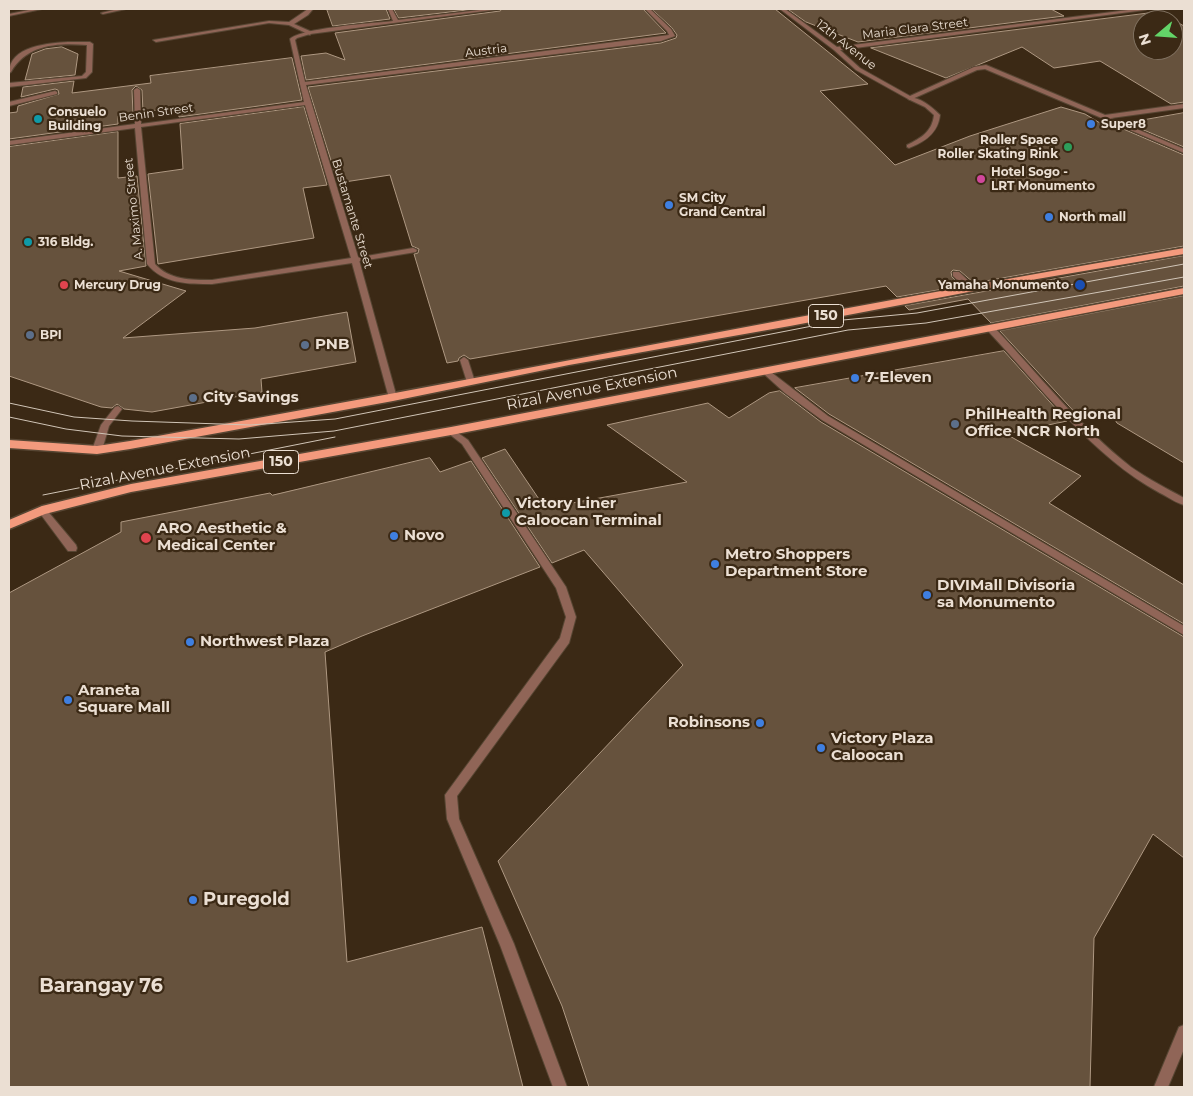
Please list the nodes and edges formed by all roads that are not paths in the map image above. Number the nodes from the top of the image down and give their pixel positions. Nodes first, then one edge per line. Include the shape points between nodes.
1 (40, 9) edge
2 (124, 9) edge
3 (311, 9) edge
4 (390, 9) edge
5 (498, 9) edge
6 (647, 9) edge
7 (782, 9) edge
8 (1145, 9) edge
9 (103, 13) dead end
10 (9, 15) edge
11 (396, 21) junction
12 (290, 24) junction
13 (310, 33) junction
14 (156, 40) dead end
15 (836, 49) junction
16 (9, 71) edge
17 (302, 84) junction
18 (9, 85) edge
19 (137, 90) dead end
20 (55, 93) dead end
21 (910, 98) junction
22 (306, 103) junction
23 (9, 104) edge
24 (1184, 106) edge
25 (1104, 117) junction
26 (138, 126) junction
27 (9, 143) edge
28 (909, 146) dead end
29 (1184, 151) edge
30 (413, 250) dead end
31 (1184, 251) edge
32 (355, 260) junction
33 (956, 274) dead end
34 (970, 288) junction
35 (1184, 291) edge
36 (992, 329) junction
37 (464, 360) dead end
38 (767, 372) junction
39 (471, 382) junction
40 (393, 398) junction
41 (118, 409) dead end
42 (451, 431) junction
43 (9, 444) edge
44 (97, 450) junction
45 (1184, 502) edge
46 (42, 510) junction
47 (9, 525) edge
48 (72, 548) dead end
49 (1184, 631) edge
50 (1184, 1032) edge
51 (560, 1087) edge
52 (1161, 1087) edge

1 - 10 street
2 - 9 street
3 - 12 street
4 - 11 street
5 - 11 street
6 - 17 street, Austria via 672,36
7 - 15 street, 12th Avenue
8 - 15 street, Maria Clara Street
11 - 13 street
12 - 13 street
12 - 14 street via 260,23
13 - 17 street, Bustamante Street via 292,40
15 - 21 street, 12th Avenue via 858,69
16 - 18 street via 11,63 37,48 75,42 90,44 89,72 84,77
17 - 22 street, Bustamante Street
19 - 26 street, A. Maximo Street
20 - 23 street
21 - 25 street via 976,68 986,67
21 - 28 street, 12th Avenue via 937,115 928,137
22 - 26 street, Benin Street
22 - 32 street, Bustamante Street
24 - 25 street
25 - 29 street
26 - 27 street, Benin Street
26 - 32 street, A. Maximo Street via 147,242 151,264 159,274 189,282 212,282
30 - 32 street, A. Maximo Street
31 - 34 main road, Rizal Avenue Extension / 150
32 - 40 street, Bustamante Street
33 - 34 street
34 - 39 main road, Rizal Avenue Extension / 150
35 - 36 main road, Rizal Avenue Extension / 150
36 - 38 main road, Rizal Avenue Extension / 150
36 - 45 street via 1123,465
37 - 39 street
38 - 42 main road, Rizal Avenue Extension / 150
38 - 49 street via 825,418
39 - 40 main road, Rizal Avenue Extension / 150
40 - 44 main road, Rizal Avenue Extension / 150
41 - 44 street via 105,425
42 - 46 main road, Rizal Avenue Extension / 150 via 132,488
42 - 51 street via 465,442 561,587 571,617 565,640 451,795 453,819 507,944
43 - 44 main road, Rizal Avenue Extension / 150
46 - 47 main road, Rizal Avenue Extension / 150
46 - 48 street
50 - 52 street

